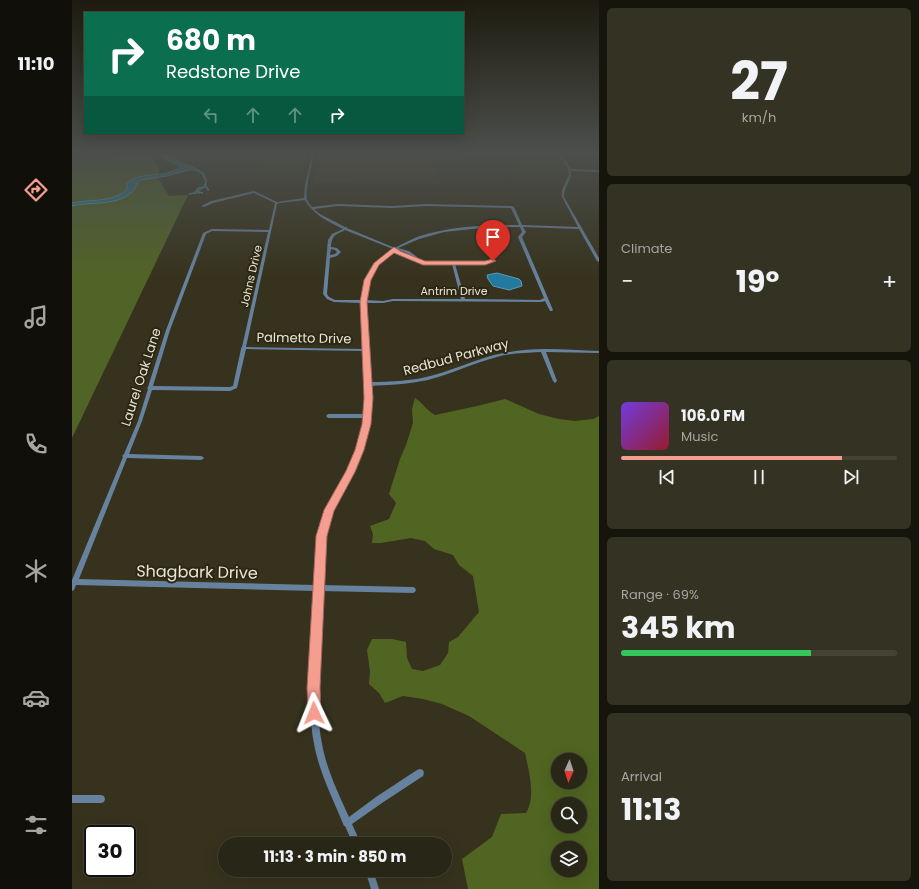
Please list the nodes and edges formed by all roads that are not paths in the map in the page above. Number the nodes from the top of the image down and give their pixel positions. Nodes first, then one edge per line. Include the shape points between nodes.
1 (239, 195) edge
2 (261, 195) edge
3 (307, 195) edge
4 (562, 195) edge
5 (306, 199) junction
6 (277, 203) junction
7 (203, 206) dead end
8 (312, 208) junction
9 (522, 227) junction
10 (346, 228) junction
11 (580, 228) junction
12 (270, 231) junction
13 (329, 247) junction
14 (394, 249) junction
15 (489, 251) dead end
16 (328, 257) junction
17 (599, 261) edge
18 (453, 263) junction
19 (546, 299) junction
20 (463, 300) junction
21 (363, 302) junction
22 (551, 310) dead end
23 (243, 348) junction
24 (365, 350) junction
25 (543, 351) junction
26 (599, 352) edge
27 (555, 381) dead end
28 (367, 384) junction
29 (149, 388) junction
30 (328, 416) dead end
31 (367, 416) junction
32 (125, 456) junction
33 (201, 458) dead end
34 (73, 585) edge
35 (318, 589) junction
36 (413, 590) dead end
37 (420, 773) dead end
38 (101, 799) dead end
39 (72, 800) edge
40 (348, 823) junction
41 (354, 837) edge
42 (371, 877) edge
43 (375, 889) edge

1 - 7 street
2 - 6 street
3 - 5 street
4 - 11 street
5 - 6 street
5 - 8 street
6 - 12 street, Johns Drive
8 - 9 street via 338,205 508,206 514,208
8 - 10 street via 325,218
9 - 11 street
9 - 14 street via 455,230 428,236
9 - 19 street via 524,232 520,237
10 - 13 street via 330,238
10 - 14 street
11 - 17 street
12 - 23 street, Johns Drive
12 - 29 street, Laurel Oak Lane via 206,232 168,330
13 - 16 street
13 - 16 street via 339,252
14 - 18 street via 423,263
14 - 21 street via 371,272
15 - 18 street via 493,261 490,263
16 - 21 street, Antrim Drive via 326,297 337,301
18 - 20 street
19 - 20 street, Antrim Drive
19 - 22 street
20 - 21 street, Antrim Drive
21 - 24 street
23 - 24 street, Palmetto Drive
23 - 29 street, Johns Drive via 235,387
24 - 28 street
25 - 26 street, Redbud Parkway
25 - 27 street
25 - 28 street, Redbud Parkway via 499,355 416,381
28 - 31 street
29 - 32 street, Laurel Oak Lane via 140,421
30 - 31 street
31 - 35 street via 359,450 325,521 320,545
32 - 33 street
32 - 34 street, Laurel Oak Lane
34 - 35 street, Shagbark Drive
35 - 36 street, Shagbark Drive
35 - 40 street via 315,726 325,767
37 - 40 street
38 - 39 street
40 - 41 street
42 - 43 street

